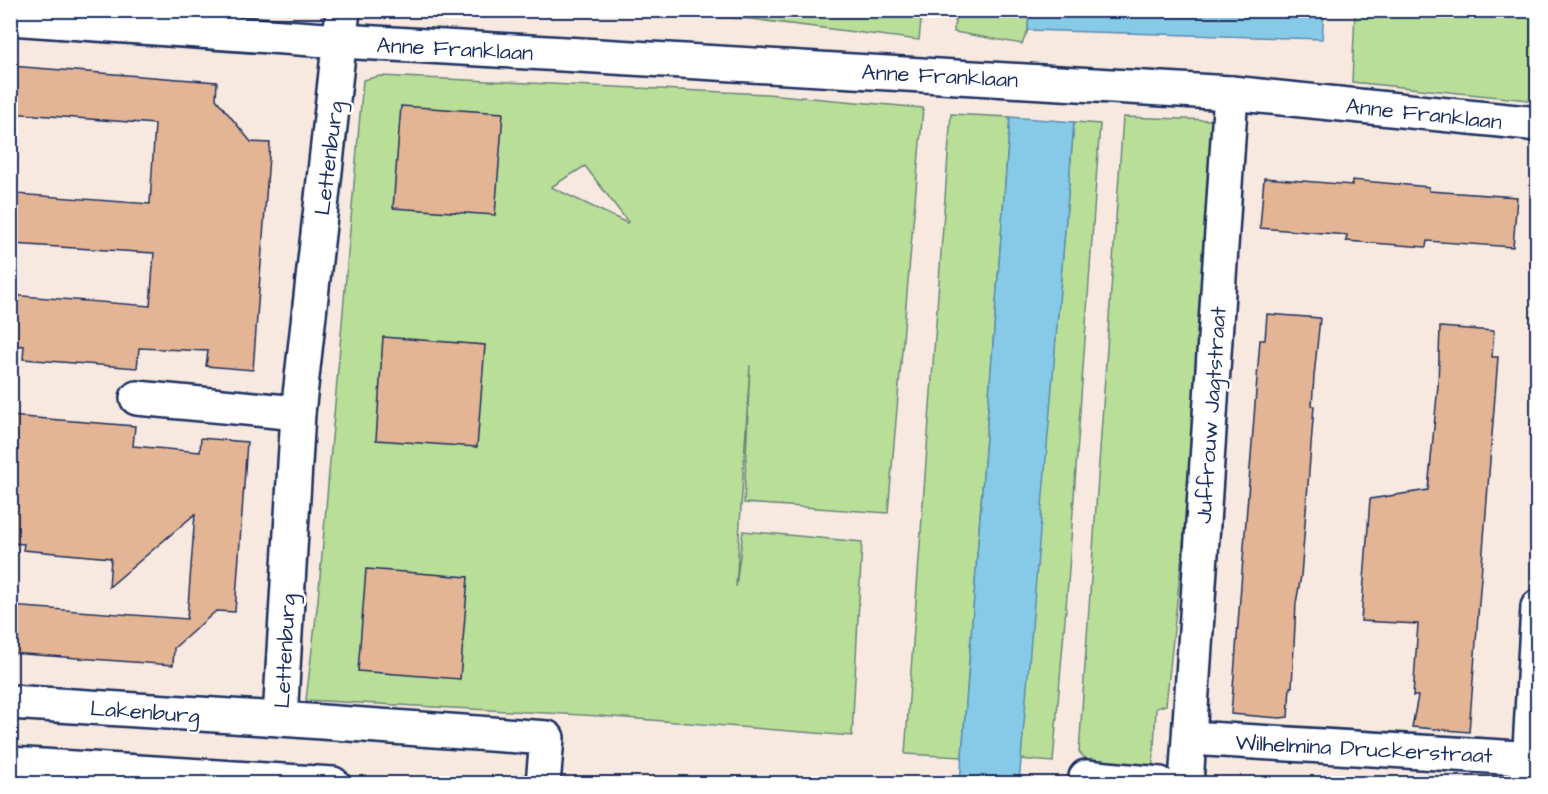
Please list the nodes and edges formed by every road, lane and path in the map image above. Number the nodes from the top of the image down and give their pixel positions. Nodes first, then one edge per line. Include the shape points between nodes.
1 (10, 18) edge
2 (342, 26) edge
3 (1231, 93) junction
4 (1538, 124) edge
5 (137, 398) dead end
6 (298, 413) junction
7 (1538, 607) edge
8 (10, 702) edge
9 (280, 719) junction
10 (1190, 738) junction
11 (10, 764) edge
12 (1532, 767) edge
13 (333, 783) edge
14 (543, 783) edge
15 (1085, 783) edge
16 (1160, 783) edge
17 (1186, 783) edge

1 - 2 street, Anne Franklaan
2 - 3 street, Anne Franklaan
2 - 6 street, Lettenburg
3 - 4 street, Anne Franklaan
3 - 10 street, Juffrouw Jagtstraat
5 - 6 street
6 - 9 street, Lettenburg
7 - 12 street
8 - 9 street, Lakenburg
9 - 14 street, Lettenburg via 547,738
10 - 12 street, Wilhelmina Druckerstraat
10 - 17 street, Juffrouw Jagtstraat
11 - 13 street
15 - 16 street via 1086,777

